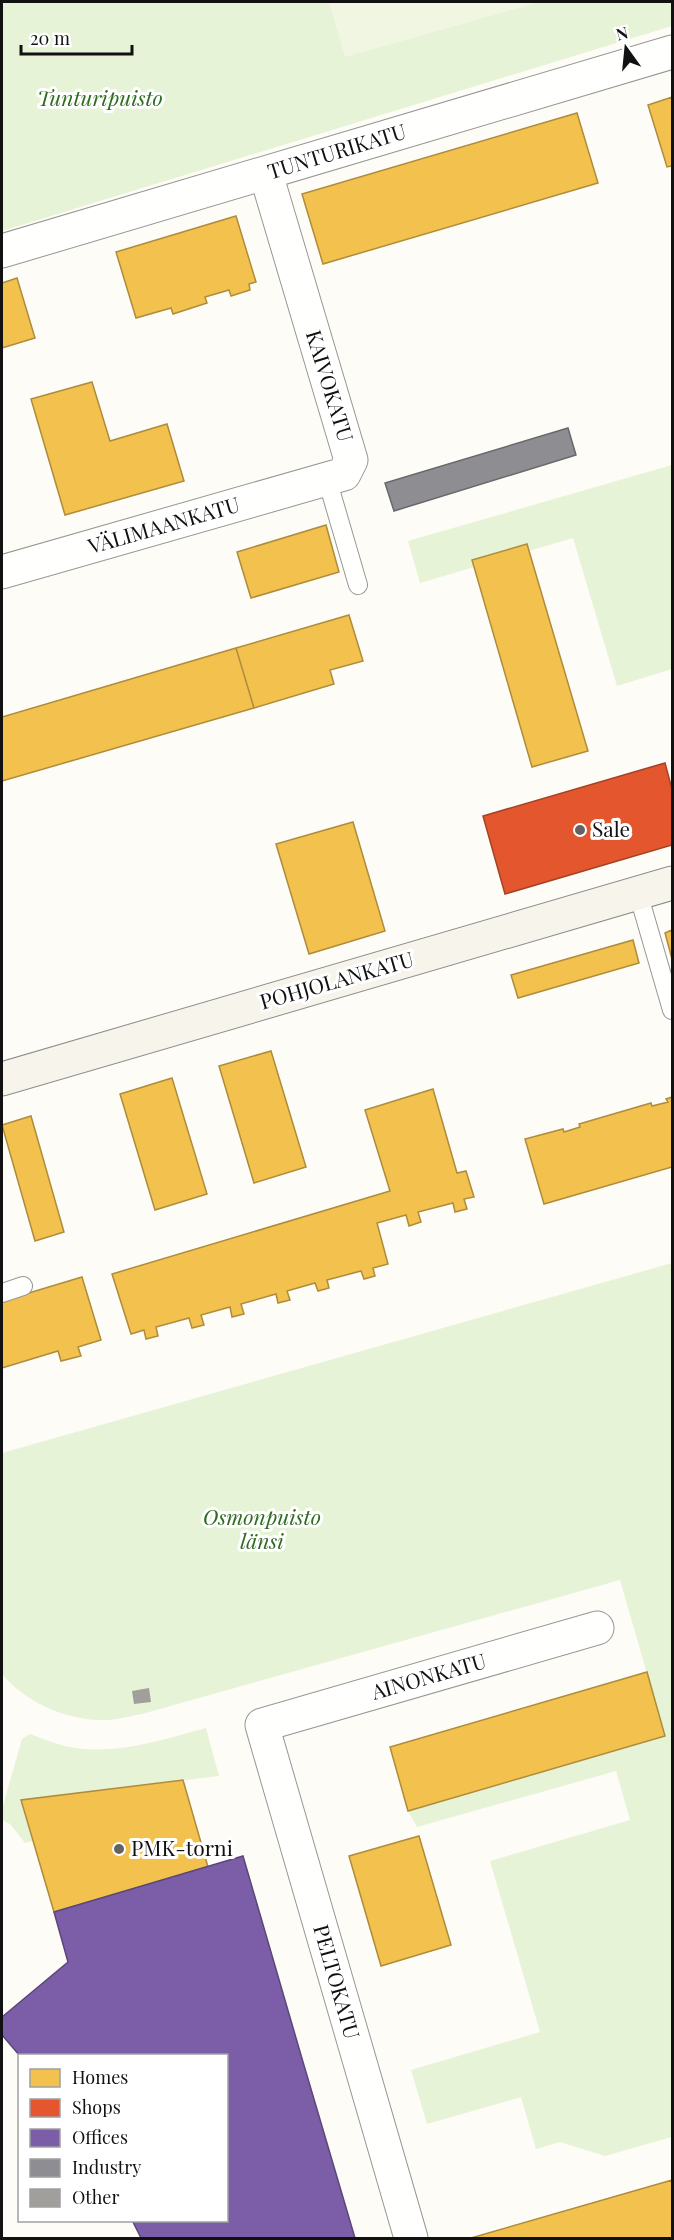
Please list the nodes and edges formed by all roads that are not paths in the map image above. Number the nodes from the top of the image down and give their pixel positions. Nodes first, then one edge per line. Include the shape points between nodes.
1 (672, 52) edge
2 (266, 174) junction
3 (2, 251) edge
4 (327, 479) junction
5 (2, 572) edge
6 (358, 585) dead end
7 (672, 883) edge
8 (638, 893) junction
9 (672, 1010) edge
10 (2, 1079) edge
11 (23, 1286) dead end
12 (2, 1293) edge
13 (597, 1628) dead end
14 (262, 1725) joint
15 (411, 2238) edge

1 - 2 street, TUNTURIKATU
2 - 3 street, TUNTURIKATU
2 - 4 street, KAIVOKATU via 351,460 344,474
4 - 5 street, VÄLIMAANKATU
4 - 6 lane
7 - 8 main road, POHJOLANKATU
8 - 9 lane
8 - 10 main road, POHJOLANKATU
11 - 12 lane
13 - 14 street, AINONKATU
14 - 15 street, PELTOKATU

